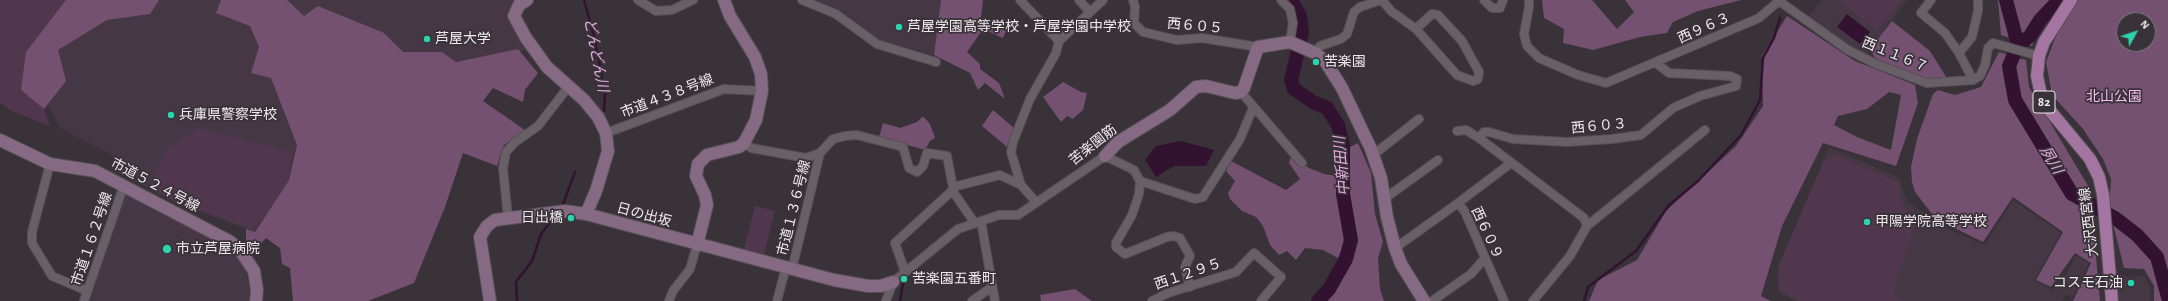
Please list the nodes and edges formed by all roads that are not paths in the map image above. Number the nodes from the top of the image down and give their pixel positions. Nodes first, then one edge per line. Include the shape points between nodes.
1 (527, 0) edge
2 (638, 0) edge
3 (693, 0) edge
4 (724, 0) edge
5 (802, 0) edge
6 (1020, 0) edge
7 (1079, 0) edge
8 (1103, 0) edge
9 (1133, 0) edge
10 (1281, 0) edge
11 (1382, 0) edge
12 (1484, 0) edge
13 (1503, 0) edge
14 (1528, 0) edge
15 (1931, 0) edge
16 (1978, 0) edge
17 (2071, 0) edge
18 (1780, 1) edge
19 (1090, 12) junction
20 (1416, 29) junction
21 (1059, 41) junction
22 (1296, 45) junction
23 (1258, 47) junction
24 (1315, 53) junction
25 (1959, 53) junction
26 (2035, 55) junction
27 (936, 62) dead end
28 (1656, 63) junction
29 (1973, 80) junction
30 (569, 86) junction
31 (762, 91) junction
32 (1241, 92) junction
33 (1254, 108) junction
34 (1419, 119) dead end
35 (1705, 130) dead end
36 (1457, 131) dead end
37 (606, 133) junction
38 (1479, 138) junction
39 (0, 140) edge
40 (744, 143) junction
41 (820, 153) junction
42 (1373, 155) junction
43 (1105, 156) junction
44 (1438, 160) dead end
45 (1302, 163) dead end
46 (1511, 163) junction
47 (50, 164) junction
48 (1140, 180) junction
49 (124, 185) junction
50 (1021, 185) junction
51 (953, 188) junction
52 (1384, 199) junction
53 (1036, 202) junction
54 (1458, 203) junction
55 (586, 214) junction
56 (508, 218) junction
57 (977, 222) junction
58 (1587, 226) junction
59 (697, 245) junction
60 (1395, 248) junction
61 (1485, 258) junction
62 (789, 268) junction
63 (905, 272) junction
64 (893, 282) junction
65 (1190, 286) junction
66 (992, 287) junction
67 (87, 291) junction
68 (84, 301) edge
69 (256, 301) edge
70 (490, 301) edge
71 (670, 301) edge
72 (777, 301) edge
73 (886, 301) edge
74 (972, 301) edge
75 (995, 301) edge
76 (1152, 301) edge
77 (1262, 301) edge
78 (1424, 301) edge
79 (1432, 301) edge
80 (1504, 301) edge
81 (1533, 301) edge
82 (2112, 301) edge

1 - 30 street via 519,5 514,16 531,48 547,67
2 - 3 street via 656,11 672,10
4 - 31 street via 730,16 755,57
5 - 27 street via 836,14 877,44
6 - 21 street
7 - 19 street
8 - 19 street
9 - 23 street, 西６０５ via 1134,23 1143,32 1177,40 1202,38
10 - 22 street via 1290,9
11 - 20 street
11 - 24 street via 1354,12 1347,34 1341,39 1320,46
12 - 13 street via 1492,8 1500,8
14 - 28 street via 1524,34 1527,46 1539,58 1578,75 1606,83
15 - 25 street via 1920,13 1945,33
16 - 25 street via 1972,37
17 - 26 main road, 大沢西宮線 / 82
18 - 28 street, 西９６３ via 1758,18
18 - 29 street, 西１１６７ via 1848,50 1876,64 1927,83
19 - 21 street
20 - 20 street via 1457,75 1473,81 1478,79 1479,72 1462,41 1438,15 1432,14
21 - 50 street via 1056,53 1030,99 1013,142 1011,152
22 - 23 street
22 - 24 street
23 - 32 street
24 - 42 street via 1325,61 1342,88
25 - 29 street
26 - 29 street via 1993,43 1988,48 1980,76
26 - 82 main road, 大沢西宮線 / 82 via 2044,101 2090,159 2099,177 2103,195
28 - 38 street, 西６０３ via 1669,73 1730,76 1737,79 1736,86 1700,96 1674,108 1641,135 1612,140 1567,142 1513,139 1484,132
30 - 37 street via 598,117
30 - 56 street via 538,126 506,152 503,168
31 - 37 street, 市道４３８号線 via 724,89
31 - 40 street via 756,120
32 - 33 street
32 - 43 street, 苦楽園筋 via 1206,86 1196,87 1170,110 1118,142
33 - 45 street
33 - 48 street via 1240,139 1203,197 1195,199
34 - 42 street
35 - 58 street
36 - 38 street via 1466,130
37 - 55 street via 608,151
38 - 46 street
39 - 47 street, 市道５２４号線
40 - 41 street via 751,148 806,158
40 - 59 street via 739,147 707,154 698,164 696,176 707,206
41 - 51 street via 833,139 857,135 903,147 909,168 916,172 923,166 927,153 947,156
41 - 62 street, 市道１３６号線
42 - 52 street via 1381,178
43 - 48 street via 1134,170
43 - 53 street, 苦楽園筋
44 - 52 street
46 - 54 street
46 - 58 street via 1584,218
47 - 49 street, 市道５２４号線 via 95,171
47 - 67 street via 32,232 32,243 52,276
48 - 65 street via 1139,194 1132,215 1116,247 1125,254 1166,237 1180,238 1190,256 1185,267
49 - 67 street, 市道１６２号線
49 - 69 street, 市道５２４号線 via 240,250 254,271
50 - 51 street via 1000,175
50 - 53 street
51 - 57 street via 968,215
51 - 63 street via 895,243
52 - 60 street
53 - 57 street, 苦楽園筋 via 1018,215 999,215
54 - 60 street, 西６０９
54 - 61 street, 西６０９ via 1465,212
55 - 56 street, 日の出坂 via 559,212
55 - 59 street, 日の出坂
56 - 70 street, 日の出坂 via 494,220 480,237
57 - 63 street, 苦楽園筋 via 958,230
57 - 66 street
58 - 81 street via 1570,256
59 - 62 street, 日の出坂
59 - 71 street via 690,269 673,291
60 - 78 street via 1401,264
61 - 79 street via 1471,274
61 - 80 street, 西６０９
62 - 64 street, 日の出坂 via 868,286 881,286
62 - 72 street, 市道１３６号線
63 - 64 street, 苦楽園筋
64 - 73 street
65 - 76 street, 西１２９５
65 - 77 street, 西１２９５ via 1236,272 1254,253 1281,276
66 - 74 street
66 - 75 street
67 - 68 street, 市道１６２号線

